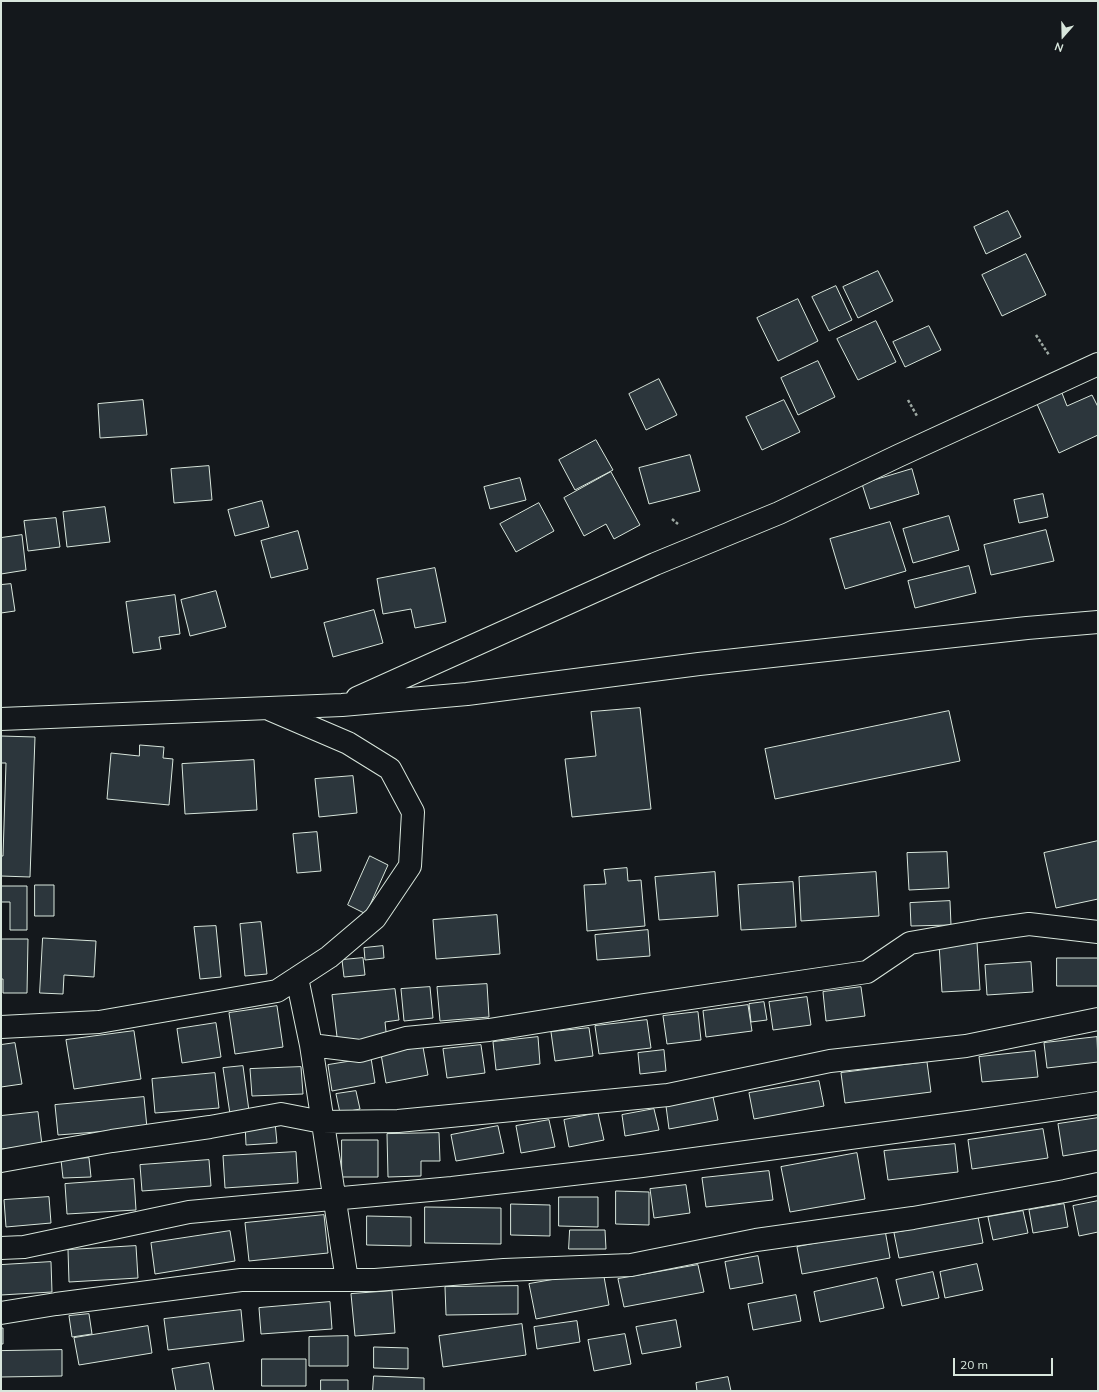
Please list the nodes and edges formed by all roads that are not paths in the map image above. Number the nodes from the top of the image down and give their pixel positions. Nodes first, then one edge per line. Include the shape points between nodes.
1 (1098, 364) edge
2 (1098, 622) edge
3 (342, 705) junction
4 (266, 708) junction
5 (1, 719) edge
6 (1098, 932) edge
7 (296, 978) junction
8 (1098, 1019) edge
9 (1, 1027) edge
10 (311, 1045) junction
11 (1098, 1103) edge
12 (322, 1122) junction
13 (1, 1161) edge
14 (1098, 1184) edge
15 (334, 1199) junction
16 (1, 1248) edge
17 (347, 1280) junction
18 (1, 1313) edge

1 - 3 street via 779,513 655,564
2 - 3 street via 699,664 467,694
3 - 4 street
4 - 5 street
4 - 7 street via 348,743 390,769 412,812 410,866 375,918 329,957
6 - 10 street via 1029,924 979,931 910,944 867,972 489,1030 406,1038 360,1051
7 - 9 street via 276,991 98,1022
7 - 10 street
8 - 12 street via 966,1046 830,1060 668,1095 398,1121
10 - 12 street
11 - 15 street via 642,1166
12 - 13 street via 281,1114
12 - 15 street
14 - 17 street via 912,1218 756,1240 631,1265
15 - 16 street via 190,1212 24,1247
15 - 17 street
17 - 18 street via 241,1280

